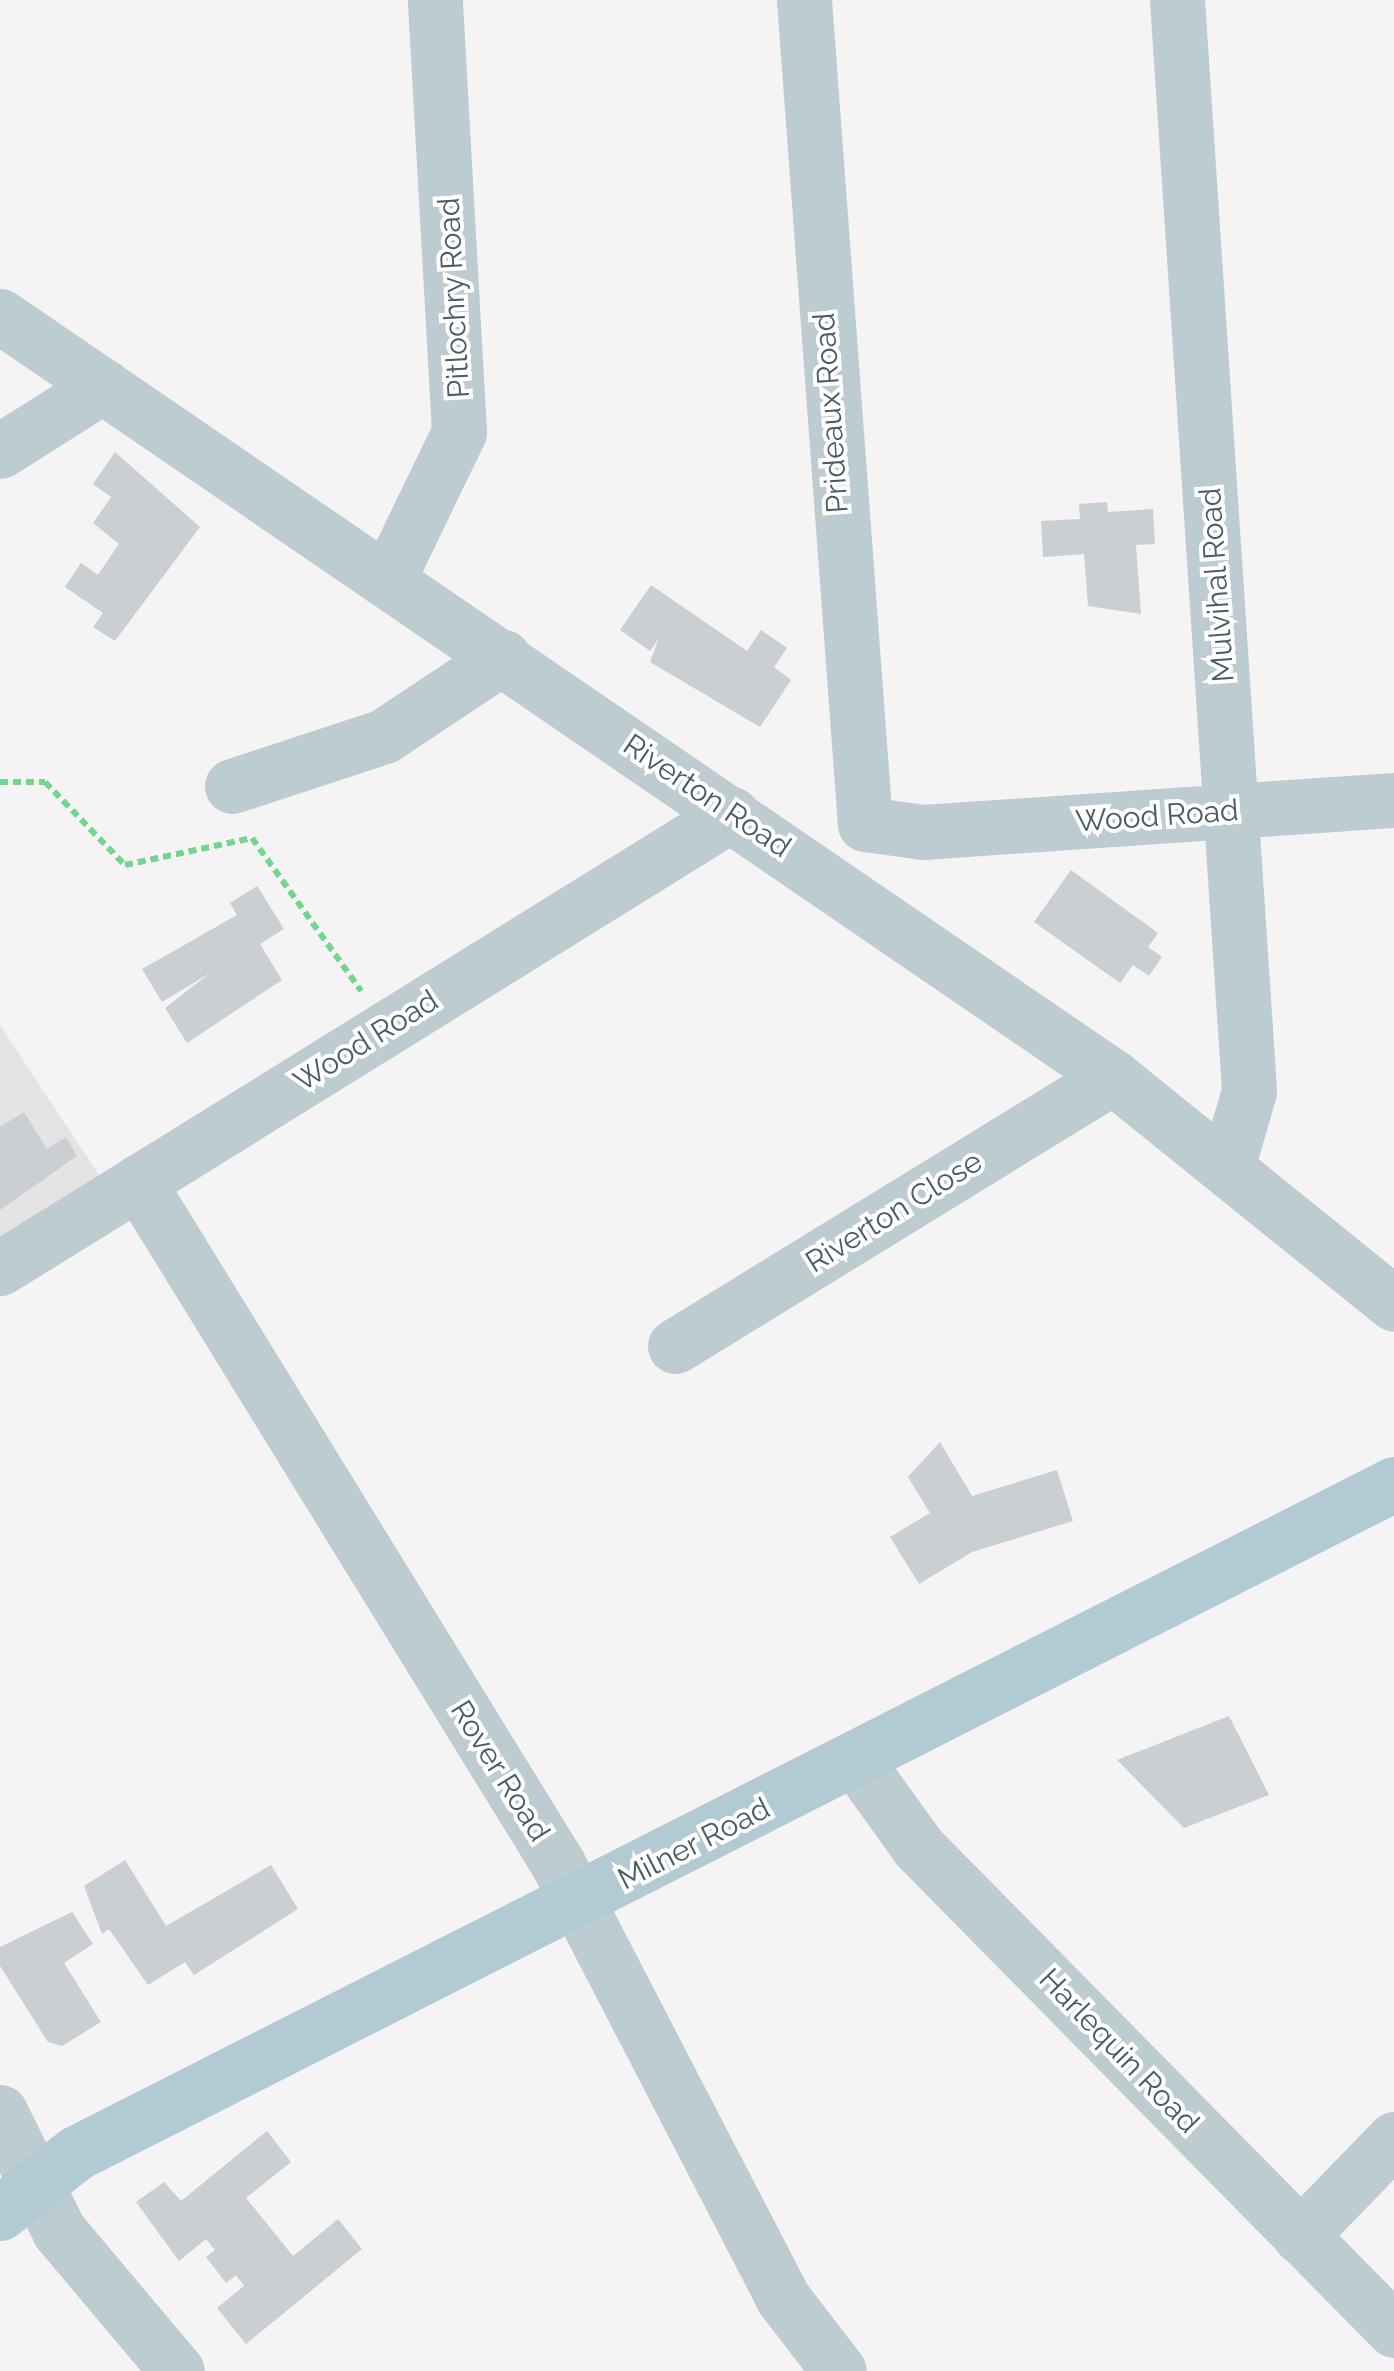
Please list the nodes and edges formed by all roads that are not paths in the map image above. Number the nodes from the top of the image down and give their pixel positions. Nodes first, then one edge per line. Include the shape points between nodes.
1 (435, 0) edge
2 (804, 0) edge
3 (1177, 0) edge
4 (0, 316) edge
5 (103, 386) junction
6 (0, 452) edge
7 (388, 579) junction
8 (502, 657) junction
9 (232, 786) dead end
10 (1394, 800) edge
11 (1232, 811) junction
12 (732, 814) junction
13 (866, 824) junction
14 (828, 876) junction
15 (1113, 1077) junction
16 (1227, 1168) junction
17 (138, 1182) junction
18 (0, 1268) edge
19 (1394, 1304) edge
20 (676, 1346) dead end
21 (1394, 1484) edge
22 (857, 1762) junction
23 (578, 1902) junction
24 (0, 2112) edge
25 (1394, 2139) edge
26 (19, 2197) edge
27 (1300, 2236) junction
28 (1394, 2330) edge
29 (177, 2371) edge
30 (839, 2371) edge

1 - 7 street, Pitlochry Road via 461,398 450,466
2 - 13 street, Prideaux Road
3 - 11 street, Mulvihal Road
4 - 5 street, Riverton Road
5 - 6 street
5 - 7 street, Riverton Road
7 - 8 street, Riverton Road
8 - 9 street via 384,736
8 - 12 street, Riverton Road
10 - 11 street, Wood Road
11 - 13 street, Wood Road via 923,832
11 - 16 street, Mulvihal Road via 1249,1091
12 - 14 street, Riverton Road
12 - 17 street, Wood Road
13 - 14 street
14 - 15 street, Riverton Road
15 - 16 street, Riverton Road
15 - 20 street, Riverton Close
16 - 19 street, Riverton Road
17 - 18 street, Wood Road
17 - 23 street, Rover Road
21 - 22 main road, Milner Road
22 - 23 main road, Milner Road
22 - 27 street, Harlequin Road via 918,1847
23 - 26 main road, Milner Road via 265,2055
23 - 30 street, Rover Road via 782,2296
24 - 26 street
25 - 27 street
26 - 29 street
27 - 28 street, Harlequin Road

